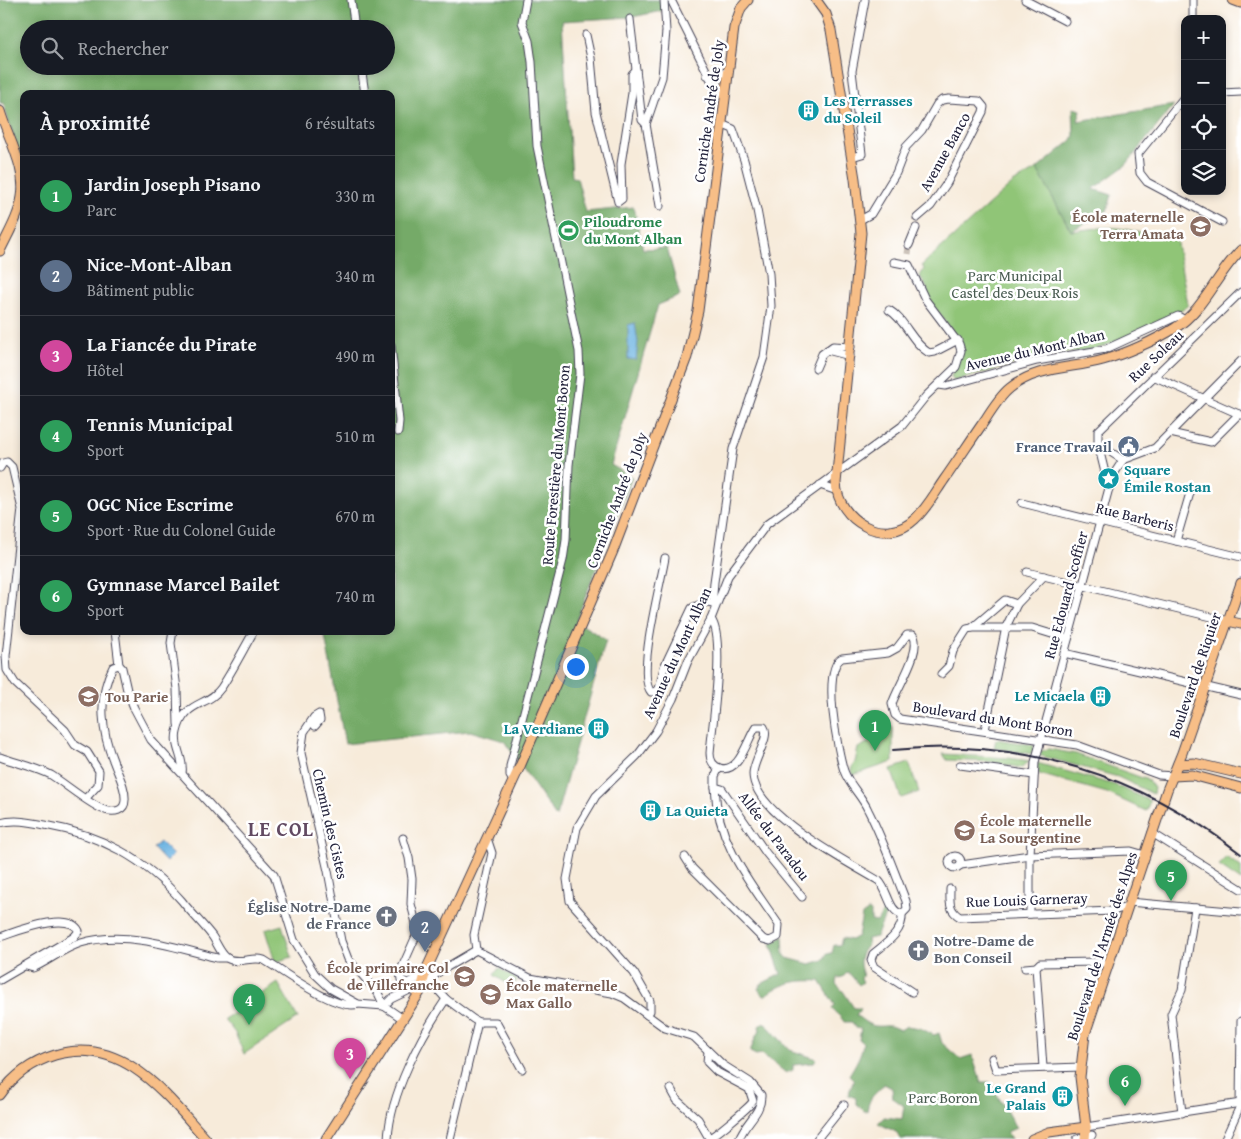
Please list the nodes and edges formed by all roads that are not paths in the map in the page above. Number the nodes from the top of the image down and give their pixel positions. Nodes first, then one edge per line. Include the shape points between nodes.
1 (351, 0) edge
2 (526, 0) edge
3 (664, 0) edge
4 (671, 0) edge
5 (748, 0) edge
6 (816, 0) edge
7 (865, 0) edge
8 (1025, 0) edge
9 (1193, 0) edge
10 (1233, 0) edge
11 (1241, 3) edge
12 (1193, 15) edge
13 (630, 19) dead end
14 (354, 20) edge
15 (1065, 21) dead end
16 (586, 35) dead end
17 (636, 70) junction
18 (729, 70) junction
19 (362, 75) edge
20 (708, 75) junction
21 (364, 90) edge
22 (1241, 92) edge
23 (1226, 93) edge
24 (726, 95) junction
25 (1181, 101) edge
26 (0, 111) edge
27 (646, 124) junction
28 (721, 124) junction
29 (852, 157) junction
30 (20, 169) edge
31 (20, 200) edge
32 (660, 206) dead end
33 (917, 218) dead end
34 (860, 220) junction
35 (1222, 222) dead end
36 (916, 228) dead end
37 (909, 245) tunnel mouth
38 (1241, 250) edge
39 (0, 251) edge
40 (908, 254) tunnel mouth
41 (894, 262) dead end
42 (904, 262) junction
43 (1241, 292) edge
44 (889, 310) dead end
45 (1186, 320) junction
46 (958, 340) junction
47 (850, 352) junction
48 (1241, 361) edge
49 (816, 368) dead end
50 (1153, 376) junction
51 (395, 382) edge
52 (938, 386) junction
53 (1204, 399) junction
54 (1240, 414) edge
55 (398, 432) dead end
56 (1170, 433) junction
57 (1098, 444) junction
58 (1123, 460) junction
59 (0, 468) edge
60 (836, 473) junction
61 (820, 484) junction
62 (1109, 490) junction
63 (837, 491) junction
64 (1190, 493) dead end
65 (20, 501) edge
66 (1022, 503) dead end
67 (1100, 522) junction
68 (20, 527) edge
69 (1176, 541) junction
70 (1241, 557) edge
71 (665, 558) dead end
72 (1027, 572) dead end
73 (1044, 576) junction
74 (1241, 583) edge
75 (1083, 585) junction
76 (1017, 604) junction
77 (715, 605) junction
78 (711, 619) junction
79 (1228, 621) junction
80 (1241, 624) edge
81 (972, 628) junction
82 (1005, 630) junction
83 (115, 635) edge
84 (172, 635) edge
85 (252, 635) edge
86 (1068, 639) junction
87 (1064, 652) junction
88 (119, 665) junction
89 (941, 674) dead end
90 (1205, 686) junction
91 (1241, 694) edge
92 (315, 726) dead end
93 (178, 727) junction
94 (985, 730) junction
95 (1040, 739) junction
96 (0, 757) edge
97 (1178, 764) junction
98 (960, 765) dead end
99 (719, 768) junction
100 (182, 773) junction
101 (1034, 775) junction
102 (1173, 776) junction
103 (1240, 776) edge
104 (513, 781) junction
105 (715, 787) junction
106 (1239, 790) edge
107 (86, 798) junction
108 (0, 823) edge
109 (1152, 833) junction
110 (403, 838) dead end
111 (487, 838) junction
112 (480, 854) junction
113 (1030, 854) junction
114 (1145, 855) junction
115 (685, 857) dead end
116 (490, 861) junction
117 (961, 865) dead end
118 (950, 889) dead end
119 (1241, 889) edge
120 (802, 897) dead end
121 (1128, 905) junction
122 (1195, 908) junction
123 (1241, 912) edge
124 (902, 914) junction
125 (1030, 914) junction
126 (0, 937) edge
127 (476, 950) junction
128 (227, 958) junction
129 (1108, 964) junction
130 (26, 966) junction
131 (1036, 967) junction
132 (1025, 968) dead end
133 (0, 980) edge
134 (425, 981) junction
135 (912, 992) dead end
136 (446, 999) junction
137 (358, 1004) junction
138 (384, 1006) junction
139 (647, 1015) junction
140 (403, 1019) junction
141 (1241, 1021) edge
142 (478, 1022) junction
143 (708, 1050) junction
144 (992, 1058) dead end
145 (717, 1060) junction
146 (712, 1067) junction
147 (1043, 1067) junction
148 (1081, 1067) junction
149 (522, 1069) dead end
150 (671, 1090) dead end
151 (0, 1095) edge
152 (1240, 1103) edge
153 (844, 1105) dead end
154 (1182, 1113) junction
155 (1086, 1136) edge
156 (206, 1139) edge
157 (326, 1139) edge
158 (388, 1139) edge
159 (450, 1139) edge
160 (709, 1139) edge
161 (739, 1139) edge
162 (817, 1139) edge
163 (1032, 1139) edge
164 (1225, 1139) edge

1 - 14 street
2 - 104 street, Route Forestière du Mont Boron via 522,22 532,62 535,134 577,336 580,374 569,465 563,560 510,766
3 - 27 street via 666,31 662,77
4 - 20 street
5 - 18 main road, Corniche André de Joly via 736,19
6 - 29 main road via 826,14 831,30
7 - 29 street via 852,71 862,154
8 - 15 street
9 - 12 street
10 - 11 main road
13 - 17 street
16 - 17 street via 596,112 618,202 622,199 621,164 632,74
17 - 27 street via 642,120
18 - 20 street via 716,77
18 - 24 main road, Corniche André de Joly
19 - 21 street
20 - 24 street via 715,88
22 - 23 street
24 - 28 main road, Corniche André de Joly
25 - 35 street via 1138,154 1140,173 1147,182
26 - 30 main road
27 - 32 street
28 - 77 street via 733,128 744,160 769,272 771,306 764,357 734,449 714,582
28 - 104 main road, Corniche André de Joly via 698,311 687,357 616,544
29 - 34 main road
31 - 39 main road
33 - 34 street, Avenue Banco via 931,206 947,183 983,112 984,106 979,100 949,99 938,104 922,130 906,147 896,173 872,214
34 - 47 main road via 861,244
36 - 37 street
38 - 45 main road
40 - 42 street
41 - 42 street
42 - 46 street via 913,271 925,299
43 - 50 street, Rue Soleau
44 - 46 street via 929,353
45 - 52 street, Avenue du Mont Alban via 1178,316 1106,350 1037,361
45 - 63 main road via 1165,334 1112,357 1042,371 1010,388 923,510 907,526 881,532 861,525 846,512
46 - 52 street via 960,359
47 - 49 street via 833,346 822,354
47 - 60 main road
48 - 53 street
50 - 53 street
50 - 57 street, Rue Soleau via 1098,431
51 - 55 street
52 - 60 street, Avenue du Mont Alban via 902,426
53 - 54 street
53 - 56 street
54 - 56 street via 1211,442
56 - 58 street via 1148,453
57 - 58 street
57 - 62 street
58 - 62 street, Rue Edouard Scoffier via 1112,477
59 - 65 street via 6,462 12,467
60 - 61 street, Avenue du Mont Alban
60 - 63 main road
61 - 63 street
61 - 77 street, Avenue du Mont Alban via 768,524 728,576
62 - 67 street, Rue Edouard Scoffier
64 - 69 street
66 - 67 street, Rue Barberis
67 - 69 street, Rue Barberis
67 - 75 street, Rue Edouard Scoffier
68 - 107 street via 7,670 15,683 65,730 76,745 87,752 99,771 98,786
69 - 70 street, Rue Barberis
71 - 77 street via 646,656 647,688 651,692 659,689 664,668 692,608 706,602
72 - 73 street
73 - 75 street
73 - 76 street
74 - 79 main road, Boulevard de Riquier
75 - 79 street
75 - 86 street, Rue Edouard Scoffier
76 - 81 street via 1005,600
76 - 82 street
77 - 78 street, Avenue du Mont Alban
78 - 99 street via 715,628 717,688 710,753 712,763
78 - 139 street, Avenue du Mont Alban via 656,731 586,811 577,828 567,886 573,907 634,973 650,1001
79 - 80 main road
79 - 90 main road, Boulevard de Riquier
81 - 82 street
81 - 89 street via 952,651 949,666
82 - 86 street via 1032,628
82 - 94 street
83 - 88 street
84 - 93 street
85 - 93 street via 220,688 188,710
86 - 87 street, Rue Edouard Scoffier
87 - 90 street
87 - 95 street, Rue Edouard Scoffier
88 - 100 street via 144,731
88 - 107 street via 112,667 110,672 103,714 105,740 124,790 124,806 119,810 106,810
90 - 91 street
90 - 97 main road, Boulevard de Riquier
92 - 138 street, Chemin des Cistes via 320,720 319,714 304,732 300,753 341,941 348,959 378,993
93 - 100 street via 176,742
94 - 95 street, Boulevard du Mont Boron
94 - 124 street, Boulevard du Mont Boron via 900,719 895,715 892,704 910,664 916,643 913,635 907,635 897,648 888,653 847,656 836,662 832,705 843,769 868,809 896,877 907,905
95 - 101 street, Rue Edouard Scoffier
95 - 102 street, Boulevard du Mont Boron via 1077,745
96 - 107 street via 49,774
97 - 102 main road, Boulevard de Riquier
97 - 103 main road via 1194,762
98 - 101 street
99 - 105 street
99 - 124 street via 734,766 756,727 764,727 767,734 753,776 763,800 794,828 879,881 886,889 893,908
100 - 137 street via 270,868 279,887 294,940 315,974 331,989
101 - 113 street, Rue Edouard Scoffier
102 - 106 main road via 1192,775
102 - 109 main road, Boulevard de l'Armée des Alpes
103 - 106 main road
104 - 111 main road, Corniche André de Joly
105 - 115 street via 719,816 732,857 779,925 778,937 770,941 763,939 692,868
105 - 120 street, Allée du Paradou via 722,789 766,853
108 - 128 street via 20,821 86,834 115,848 161,881 209,933
109 - 114 main road, Boulevard de l'Armée des Alpes
109 - 119 street
110 - 134 street via 409,858 411,904 417,927 400,977 407,983
111 - 112 main road, Corniche André de Joly
111 - 116 street via 492,850
112 - 116 street
112 - 134 main road, Corniche André de Joly
113 - 114 street via 1130,851
113 - 117 street
113 - 125 street, Rue Edouard Scoffier
114 - 121 main road, Boulevard de l'Armée des Alpes
116 - 127 street via 474,935
118 - 125 street, Rue Louis Garneray via 950,905 960,916
121 - 122 street, Rue Louis Garneray
121 - 125 street, Rue Louis Garneray via 1113,911
121 - 129 main road, Boulevard de l'Armée des Alpes
122 - 123 street, Rue Louis Garneray
122 - 154 street via 1182,990 1171,1014
124 - 135 street via 901,924 889,943 873,954 871,960 874,966
126 - 130 street via 51,922 78,927 74,937
127 - 134 street
127 - 139 street via 530,978 612,993
128 - 130 street via 152,942 104,940 79,944 32,968
128 - 137 street via 264,960 332,1000 349,1006
129 - 131 street via 1040,964
129 - 148 main road, Boulevard de l'Armée des Alpes via 1086,1034
130 - 133 street
131 - 132 street
131 - 147 street
134 - 136 street
134 - 138 street via 390,999
134 - 140 main road, Corniche André de Joly
136 - 142 street
136 - 158 street via 428,1025 393,1104
137 - 138 street
138 - 140 street
139 - 143 street via 669,1031 694,1037
140 - 157 main road, Corniche André de Joly
141 - 152 street
142 - 149 street via 496,1022
142 - 159 street
143 - 145 street
143 - 146 street via 707,1062
144 - 147 street via 996,1070
145 - 146 street
145 - 161 street via 750,1082 761,1095 760,1108 743,1127
146 - 160 street via 749,1089 753,1101
147 - 148 street
148 - 155 main road, Boulevard de l'Armée des Alpes via 1080,1093
150 - 160 street via 676,1100 698,1119
151 - 156 main road via 17,1075 46,1058 62,1053 97,1053 126,1062 140,1072
152 - 154 street
152 - 164 street
153 - 162 street
154 - 155 street
155 - 163 main road via 1049,1132

